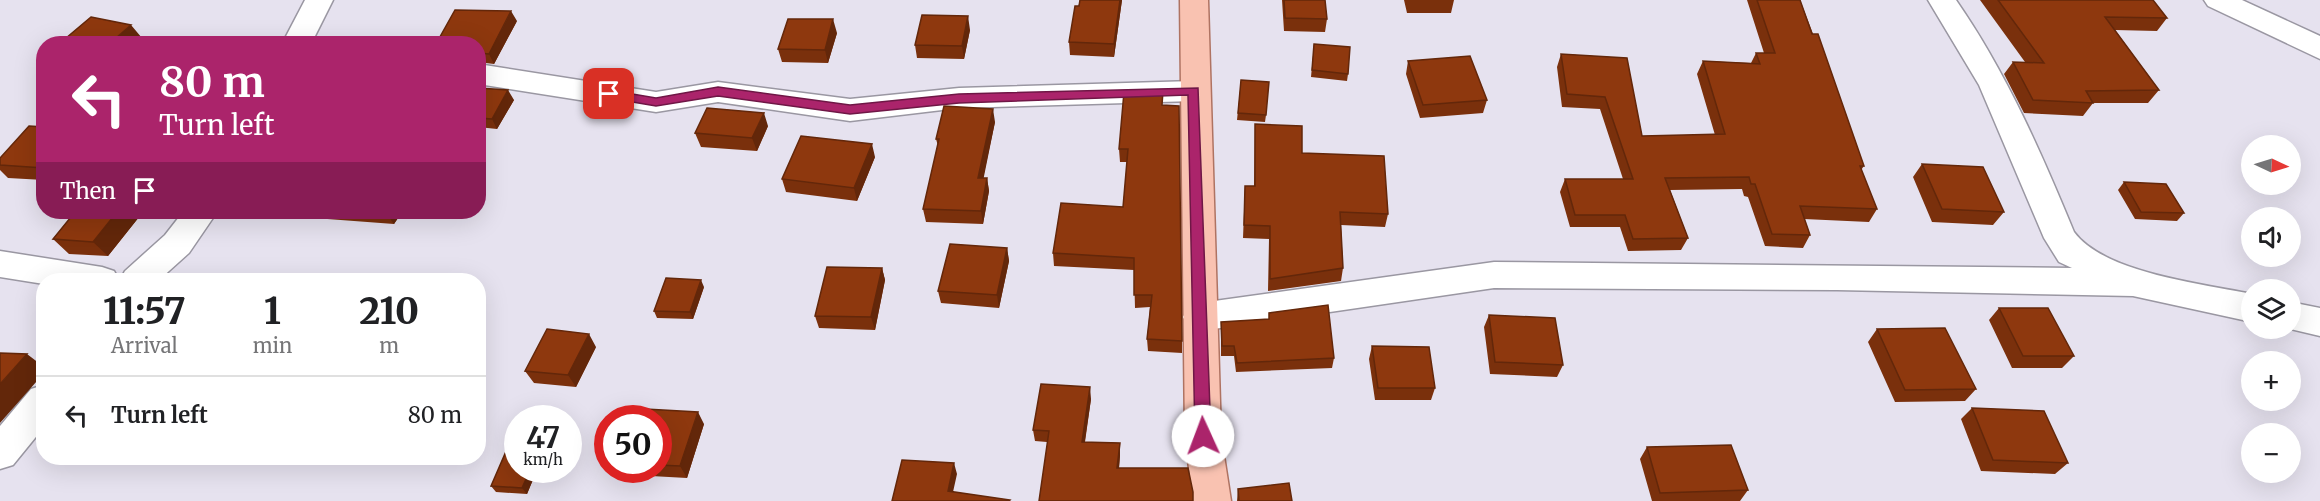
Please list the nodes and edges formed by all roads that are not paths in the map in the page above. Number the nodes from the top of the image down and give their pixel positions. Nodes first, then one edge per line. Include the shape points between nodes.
1 (319, 0) edge
2 (1194, 0) edge
3 (1942, 0) edge
4 (2218, 0) edge
5 (300, 36) edge
6 (2320, 49) edge
7 (486, 75) edge
8 (1194, 91) junction
9 (196, 219) edge
10 (0, 264) edge
11 (57, 273) edge
12 (144, 273) edge
13 (2133, 283) junction
14 (2241, 306) edge
15 (1200, 317) junction
16 (2301, 318) edge
17 (2320, 322) edge
18 (36, 410) edge
19 (0, 453) edge
20 (1212, 501) edge

1 - 5 street
2 - 8 main road
3 - 13 street via 2016,129 2060,238 2071,253
4 - 6 street
7 - 8 street via 656,102 718,92 850,110 959,99
8 - 15 main road
9 - 12 street via 177,244
10 - 11 street
13 - 14 street
13 - 15 street via 1494,275
15 - 20 main road via 1203,436
16 - 17 street
18 - 19 street

